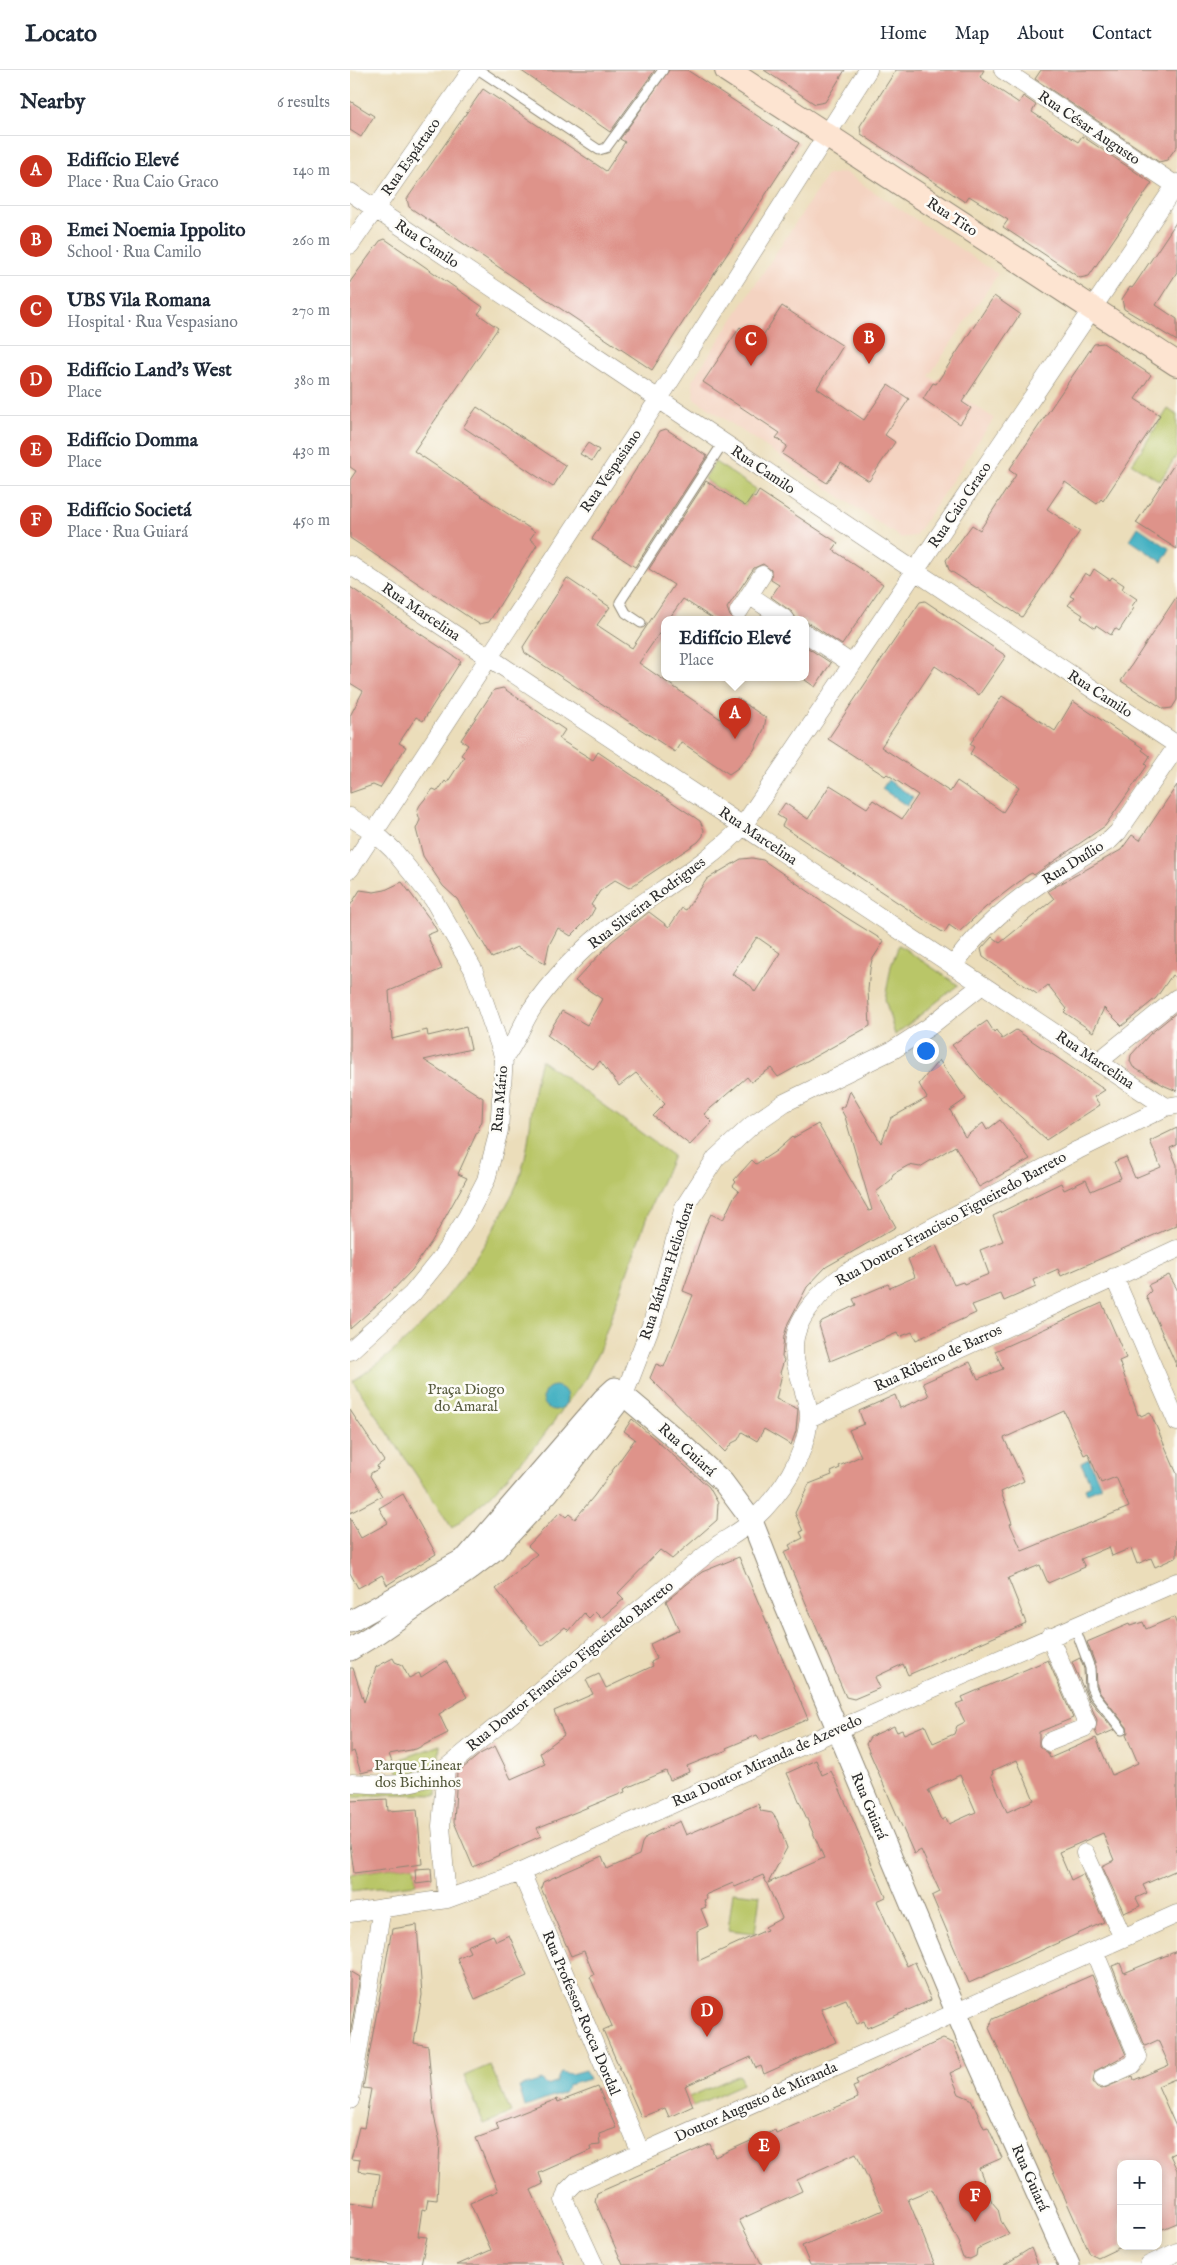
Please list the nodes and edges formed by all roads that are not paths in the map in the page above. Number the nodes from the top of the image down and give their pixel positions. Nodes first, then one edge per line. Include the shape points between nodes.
1 (472, 70) edge
2 (479, 70) edge
3 (662, 70) edge
4 (727, 70) edge
5 (868, 70) edge
6 (1002, 70) edge
7 (826, 135) junction
8 (1176, 184) edge
9 (350, 192) edge
10 (375, 209) junction
11 (350, 245) edge
12 (1093, 308) junction
13 (1177, 364) edge
14 (658, 400) junction
15 (723, 443) junction
16 (350, 565) edge
17 (915, 571) junction
18 (762, 575) dead end
19 (749, 595) junction
20 (738, 611) dead end
21 (780, 616) edge
22 (641, 623) dead end
23 (809, 636) edge
24 (488, 656) junction
25 (852, 664) junction
26 (1177, 746) edge
27 (350, 817) edge
28 (743, 826) junction
29 (374, 832) junction
30 (350, 869) edge
31 (953, 966) junction
32 (982, 985) junction
33 (1177, 998) edge
34 (504, 1058) junction
35 (1098, 1062) junction
36 (1171, 1106) edge
37 (1177, 1249) edge
38 (1114, 1277) junction
39 (350, 1351) edge
40 (623, 1387) junction
41 (809, 1418) junction
42 (1177, 1422) edge
43 (752, 1521) junction
44 (1177, 1582) edge
45 (350, 1622) edge
46 (1074, 1625) junction
47 (1049, 1636) junction
48 (350, 1650) edge
49 (837, 1730) junction
50 (1122, 1730) dead end
51 (1049, 1742) dead end
52 (446, 1768) junction
53 (352, 1783) dead end
54 (1084, 1853) dead end
55 (521, 1872) junction
56 (448, 1899) junction
57 (382, 1908) junction
58 (350, 1913) edge
59 (1177, 1914) edge
60 (1123, 1938) junction
61 (1094, 1951) junction
62 (957, 2013) junction
63 (1103, 2078) dead end
64 (350, 2100) edge
65 (641, 2153) junction
66 (1177, 2252) edge
67 (594, 2265) edge
68 (1069, 2265) edge
69 (1149, 2265) edge

1 - 10 street, Rua Espártaco
2 - 3 lane via 599,150 606,148
4 - 7 main road, Rua Tito
5 - 7 street, Rua Vespasiano
6 - 8 street, Rua César Augusto
7 - 12 main road, Rua Tito
7 - 14 street, Rua Vespasiano
8 - 12 street, Rua Caio Graco
9 - 10 street, Rua Camilo
10 - 11 street, Rua Espártaco
10 - 14 street, Rua Camilo
12 - 13 main road, Rua Tito
12 - 17 street, Rua Caio Graco
14 - 15 street, Rua Camilo
14 - 24 street, Rua Vespasiano
15 - 17 street, Rua Camilo
15 - 22 lane via 620,602 626,613
16 - 24 street, Rua Marcelina
17 - 25 street, Rua Caio Graco
17 - 26 street, Rua Camilo
18 - 19 street
19 - 20 street
19 - 21 street
23 - 25 street
24 - 28 street, Rua Marcelina
24 - 29 street, Rua Vespasiano
25 - 28 street, Rua Caio Graco
26 - 31 street, Rua Duílio via 1110,840 1013,902 972,940
27 - 29 street, Rua Mário
28 - 31 street, Rua Marcelina
28 - 34 street, Rua Silveira Rodrigues via 712,855 620,919 585,948 531,1011
29 - 30 street, Rua Vespasiano
29 - 34 street, Rua Mário via 405,862 450,925 473,969
31 - 32 street, Rua Marcelina
32 - 35 street, Rua Marcelina
32 - 40 street, Rua Bárbara Heliodora via 929,1027 893,1050 784,1102 752,1125 716,1158 684,1207 653,1320
33 - 35 street
34 - 39 street, Rua Mário via 499,1130 486,1180 467,1217 441,1258 412,1294
35 - 36 street, Rua Marcelina
36 - 41 street, Rua Doutor Francisco Figueiredo Barreto via 1078,1150 846,1273 831,1284 804,1318 794,1348
37 - 38 street, Rua Ribeiro de Barros
38 - 41 street, Rua Ribeiro de Barros
38 - 42 street
40 - 43 street, Rua Guiará via 723,1482
40 - 45 street, Rua Bárbara Heliodora via 596,1406 466,1558
40 - 48 street, Rua Bárbara Heliodora via 548,1493 495,1550
41 - 43 street via 794,1470
43 - 49 street, Rua Guiará
43 - 52 street, Rua Doutor Francisco Figueiredo Barreto via 719,1544
44 - 46 street, Rua Doutor Miranda de Azevedo
46 - 47 street, Rua Doutor Miranda de Azevedo
46 - 50 lane via 1090,1668 1091,1687
47 - 49 street, Rua Doutor Miranda de Azevedo
47 - 51 street via 1087,1721 1084,1728
49 - 55 street, Rua Doutor Miranda de Azevedo
49 - 62 street, Rua Guiará
52 - 53 street, Rua Doutor Francisco Figueiredo Barreto via 410,1784
52 - 56 street via 441,1826
54 - 60 street
55 - 56 street, Rua Doutor Miranda de Azevedo
55 - 65 street, Rua Professor Rocca Dordal
56 - 57 street, Rua Doutor Miranda de Azevedo
57 - 58 street, Rua Doutor Miranda de Azevedo
57 - 64 street
59 - 60 street, Doutor Augusto de Miranda
60 - 61 street, Doutor Augusto de Miranda
61 - 62 street, Doutor Augusto de Miranda
61 - 63 street via 1138,2057 1132,2066
62 - 65 street, Doutor Augusto de Miranda
62 - 68 street, Rua Guiará
65 - 67 street, Doutor Augusto de Miranda via 576,2182 567,2191 564,2200
66 - 69 street

